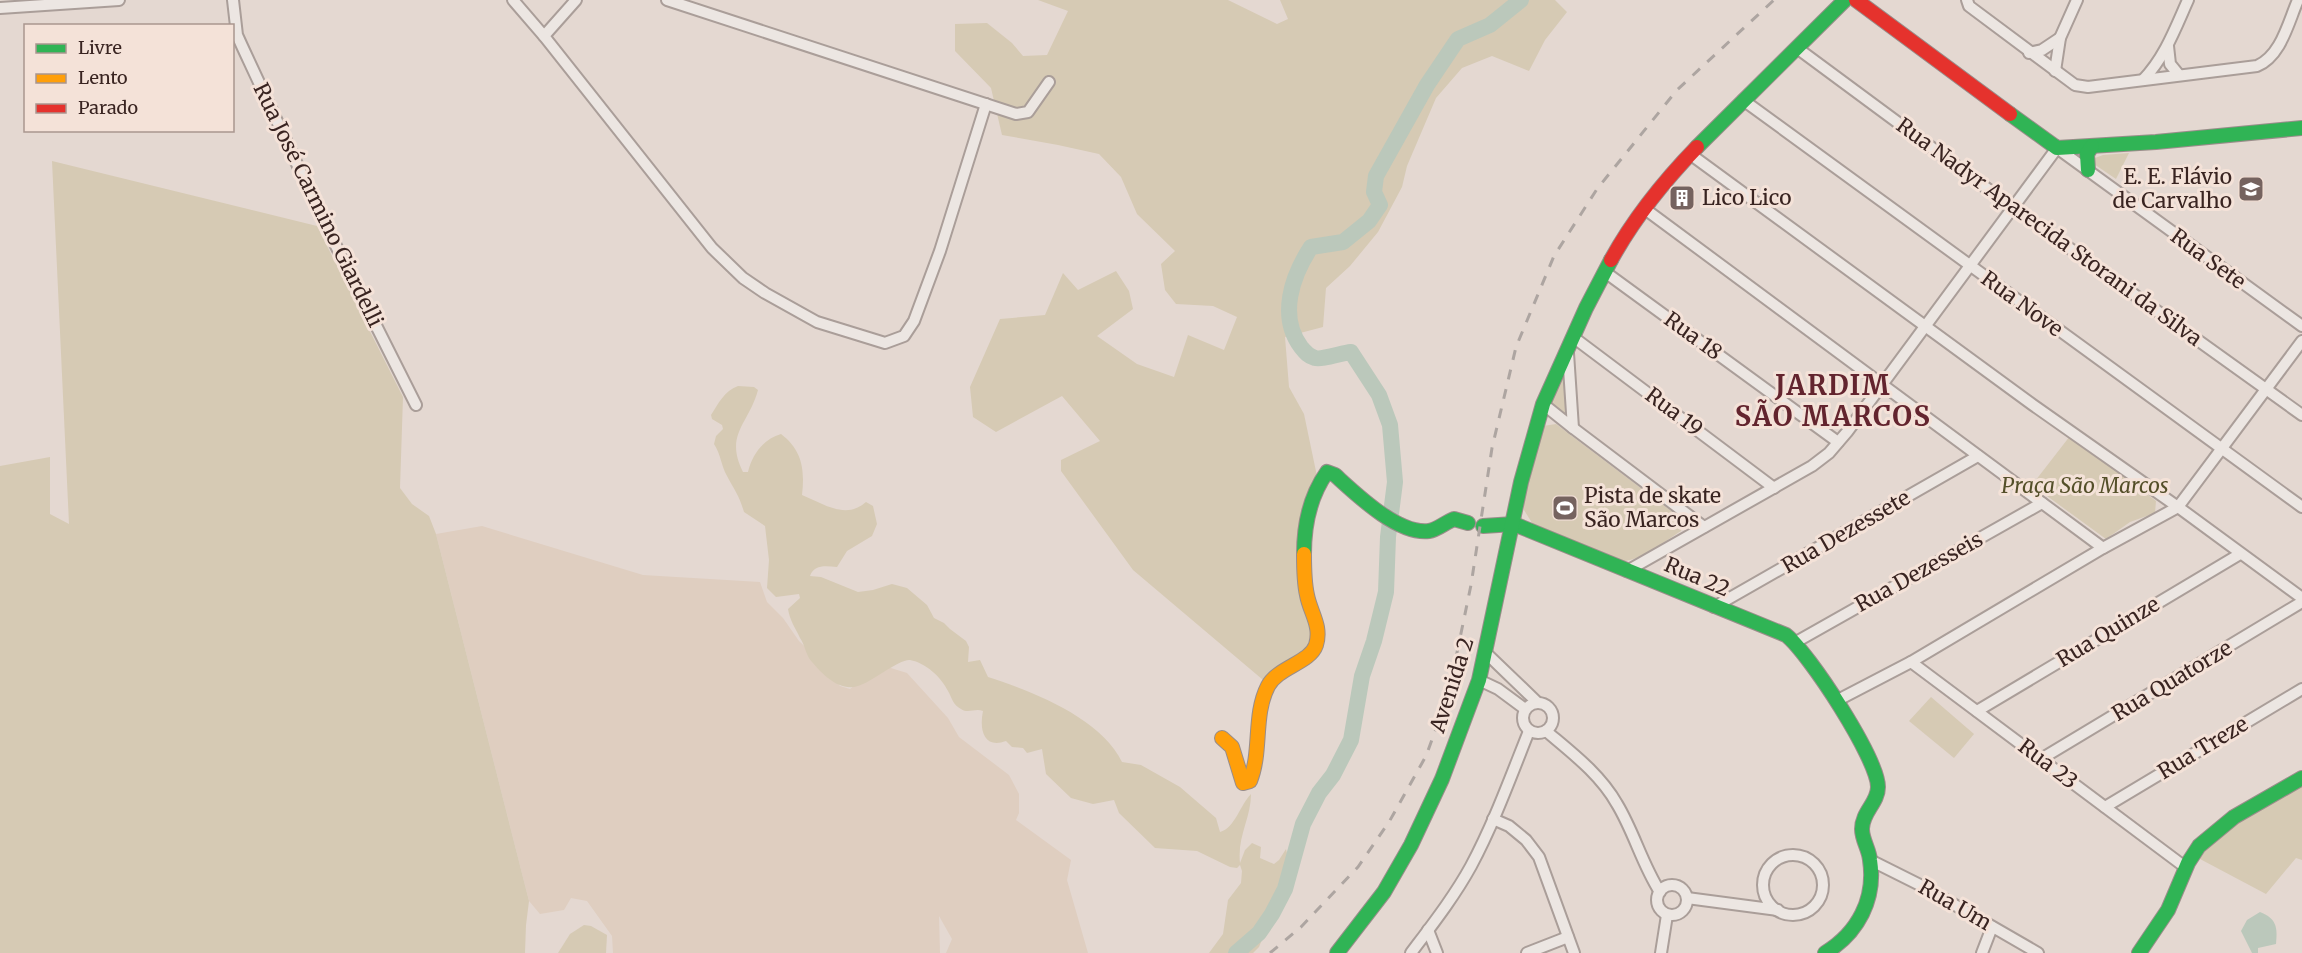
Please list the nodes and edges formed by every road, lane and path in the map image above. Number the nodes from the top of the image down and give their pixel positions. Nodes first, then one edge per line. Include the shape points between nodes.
1 (119, 0) edge
2 (233, 0) edge
3 (513, 0) edge
4 (576, 0) edge
5 (667, 0) edge
6 (1845, 0) edge
7 (1857, 0) edge
8 (2077, 0) edge
9 (2188, 0) edge
10 (2298, 0) edge
11 (1966, 1) edge
12 (0, 8) edge
13 (544, 36) junction
14 (2060, 38) junction
15 (2168, 46) junction
16 (1797, 48) junction
17 (2029, 52) junction
18 (2055, 71) junction
19 (2179, 75) junction
20 (2143, 80) junction
21 (1049, 82) dead end
22 (1743, 100) junction
23 (986, 104) junction
24 (2302, 128) edge
25 (2092, 146) junction
26 (2056, 148) junction
27 (1690, 154) junction
28 (2088, 170) junction
29 (2012, 207) junction
30 (1645, 209) junction
31 (1969, 266) junction
32 (1605, 272) junction
33 (1925, 326) junction
34 (2302, 326) edge
35 (2302, 341) edge
36 (1570, 343) junction
37 (1882, 385) junction
38 (2267, 389) junction
39 (1543, 404) junction
40 (416, 405) dead end
41 (2302, 415) edge
42 (1573, 428) junction
43 (1838, 442) junction
44 (2223, 449) junction
45 (1978, 456) junction
46 (1774, 488) junction
47 (2042, 503) junction
48 (2178, 507) junction
49 (2302, 507) edge
50 (1468, 523) dead end
51 (1514, 524) junction
52 (1483, 526) dead end
53 (1704, 527) junction
54 (2103, 548) junction
55 (2240, 554) junction
56 (1627, 571) junction
57 (2302, 600) edge
58 (1714, 607) junction
59 (1796, 642) junction
60 (1486, 653) junction
61 (1911, 662) junction
62 (1479, 680) junction
63 (2302, 689) edge
64 (1838, 700) junction
65 (1538, 703) junction
66 (1525, 709) junction
67 (1977, 711) junction
68 (1529, 731) junction
69 (1546, 731) junction
70 (1222, 738) dead end
71 (2041, 759) junction
72 (2302, 778) edge
73 (2104, 807) junction
74 (1493, 819) junction
75 (1870, 860) junction
76 (2185, 867) junction
77 (1660, 892) junction
78 (1687, 898) junction
79 (1778, 910) junction
80 (1667, 915) junction
81 (1992, 927) junction
82 (1428, 930) junction
83 (1568, 937) junction
84 (1337, 953) edge
85 (1411, 953) edge
86 (1437, 953) edge
87 (1527, 953) edge
88 (1574, 953) edge
89 (1661, 953) edge
90 (1825, 953) edge
91 (1982, 953) edge
92 (2038, 953) edge
93 (2139, 953) edge

1 - 12 street
2 - 40 street, Rua José Carmino Giardelli via 242,46
3 - 13 street
4 - 13 street
5 - 23 street
6 - 16 street, Avenida 2
7 - 26 street
8 - 14 street
9 - 15 street
10 - 19 street via 2268,62
11 - 17 street
13 - 23 street via 712,248 743,278 817,322 885,343 904,336 914,321
14 - 17 street via 2042,50
14 - 18 street
15 - 19 street via 2170,64
15 - 20 street
16 - 22 street, Avenida 2
16 - 29 street, Rua Nadyr Aparecida Storani da Silva
17 - 18 street
18 - 20 street via 2080,87
19 - 20 street
21 - 23 street via 1023,115
22 - 27 street, Avenida 2
22 - 31 street, Rua Nove
24 - 25 street
25 - 26 street
25 - 28 street via 2087,154
26 - 28 street, Rua Sete
26 - 29 street
27 - 30 street, Avenida 2
27 - 33 street
28 - 34 street, Rua Sete
29 - 31 street
29 - 38 street, Rua Nadyr Aparecida Storani da Silva
30 - 32 street, Avenida 2
30 - 37 street
31 - 33 street
31 - 44 street, Rua Nove
32 - 36 street, Avenida 2
32 - 43 street, Rua 18
33 - 37 street
33 - 48 street
35 - 38 street
36 - 39 street, Avenida 2
36 - 42 street
36 - 46 street, Rua 19
37 - 43 street
37 - 45 street
38 - 41 street, Rua Nadyr Aparecida Storani da Silva
38 - 44 street
39 - 42 street
39 - 51 street, Avenida 2 via 1521,482
42 - 53 street
43 - 46 street via 1812,466
44 - 48 street
44 - 49 street, Rua Nove
45 - 47 street
45 - 58 street, Rua Dezessete
46 - 53 street
47 - 54 street
47 - 59 street, Rua Dezesseis
48 - 54 street
48 - 55 street
50 - 70 street via 1454,519 1430,531 1416,530 1376,511 1327,472 1318,481 1309,506 1304,545 1307,597 1317,623 1316,645 1303,659 1283,669 1269,685 1263,701 1257,768 1250,781 1243,783 1238,776 1234,750
51 - 52 street
51 - 56 street, Rua 22
51 - 60 street, Avenida 2
53 - 56 street
54 - 61 street
55 - 57 street
55 - 67 street, Rua Quinze
56 - 58 street, Rua 22
57 - 71 street, Rua Quatorze
58 - 59 street, Rua 22
59 - 64 street, Rua 22
60 - 62 street, Avenida 2
60 - 65 street
61 - 64 street
61 - 67 street, Rua 23
62 - 66 street
62 - 84 street, Avenida 2 via 1442,779 1411,845 1384,892
63 - 73 street, Rua Treze
64 - 75 street, Rua 22 via 1879,781 1877,799 1863,819
65 - 66 street
65 - 69 street via 1552,713 1553,720
66 - 68 street via 1523,720
67 - 71 street, Rua 23
68 - 69 street
68 - 74 street
69 - 77 street via 1603,783 1618,805 1647,872
71 - 73 street, Rua 23
72 - 76 street via 2222,825 2199,846
73 - 76 street, Rua 23
74 - 82 street via 1471,866
74 - 83 street via 1526,840 1539,857
75 - 81 street, Rua Um
75 - 90 street, Rua 22 via 1871,880 1859,924
76 - 93 street via 2157,929
77 - 78 street via 1672,885
77 - 80 street via 1658,905
78 - 79 street
78 - 80 street via 1682,912
79 - 79 street via 1787,914 1805,912 1819,900 1821,872 1807,858 1787,855 1770,866 1764,885 1766,896
80 - 89 street
81 - 91 street
81 - 92 street, Rua Um
82 - 85 street
82 - 86 street
83 - 87 street
83 - 88 street

